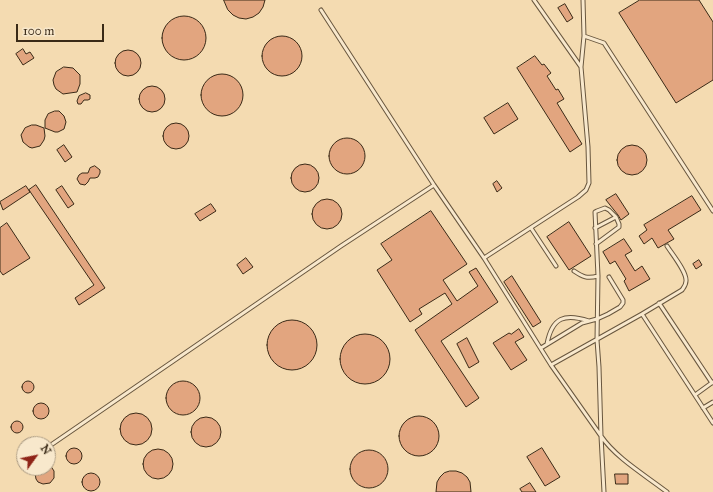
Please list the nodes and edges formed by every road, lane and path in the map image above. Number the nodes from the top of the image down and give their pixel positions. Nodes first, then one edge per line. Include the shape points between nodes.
1 (534, 0) edge
2 (583, 0) edge
3 (322, 10) dead end
4 (584, 36) junction
5 (581, 68) junction
6 (434, 185) junction
7 (713, 211) edge
8 (616, 217) junction
9 (531, 228) junction
10 (595, 228) junction
11 (596, 244) junction
12 (667, 246) dead end
13 (484, 258) junction
14 (556, 266) dead end
15 (574, 271) dead end
16 (598, 276) junction
17 (609, 277) dead end
18 (659, 303) junction
19 (642, 314) junction
20 (597, 319) junction
21 (590, 321) junction
22 (597, 340) junction
23 (547, 344) junction
24 (540, 348) junction
25 (551, 365) junction
26 (713, 383) edge
27 (695, 395) junction
28 (713, 402) edge
29 (703, 408) junction
30 (713, 422) edge
31 (601, 436) junction
32 (56, 441) edge
33 (604, 492) edge
34 (667, 492) edge

1 - 5 lane
2 - 4 lane
3 - 6 lane
4 - 5 lane
4 - 7 lane via 604,42
5 - 9 lane via 589,183 578,197
6 - 13 lane
6 - 32 lane
8 - 10 lane
8 - 10 lane via 605,208 596,211
8 - 11 lane via 619,228
9 - 13 lane
9 - 14 lane
10 - 11 lane
11 - 16 lane
12 - 18 lane via 687,279 682,290
13 - 24 lane
15 - 16 lane via 585,278
16 - 20 lane
17 - 20 lane via 623,303
18 - 19 lane
18 - 26 lane
19 - 22 lane
19 - 27 lane
20 - 21 lane
20 - 22 lane
21 - 23 lane via 582,323
21 - 23 lane via 576,317 560,320 549,334
22 - 25 lane
22 - 31 lane
23 - 24 lane
24 - 25 lane
25 - 31 lane
26 - 27 lane
27 - 29 lane
28 - 29 lane
29 - 30 lane
31 - 33 lane
31 - 34 lane via 616,452

